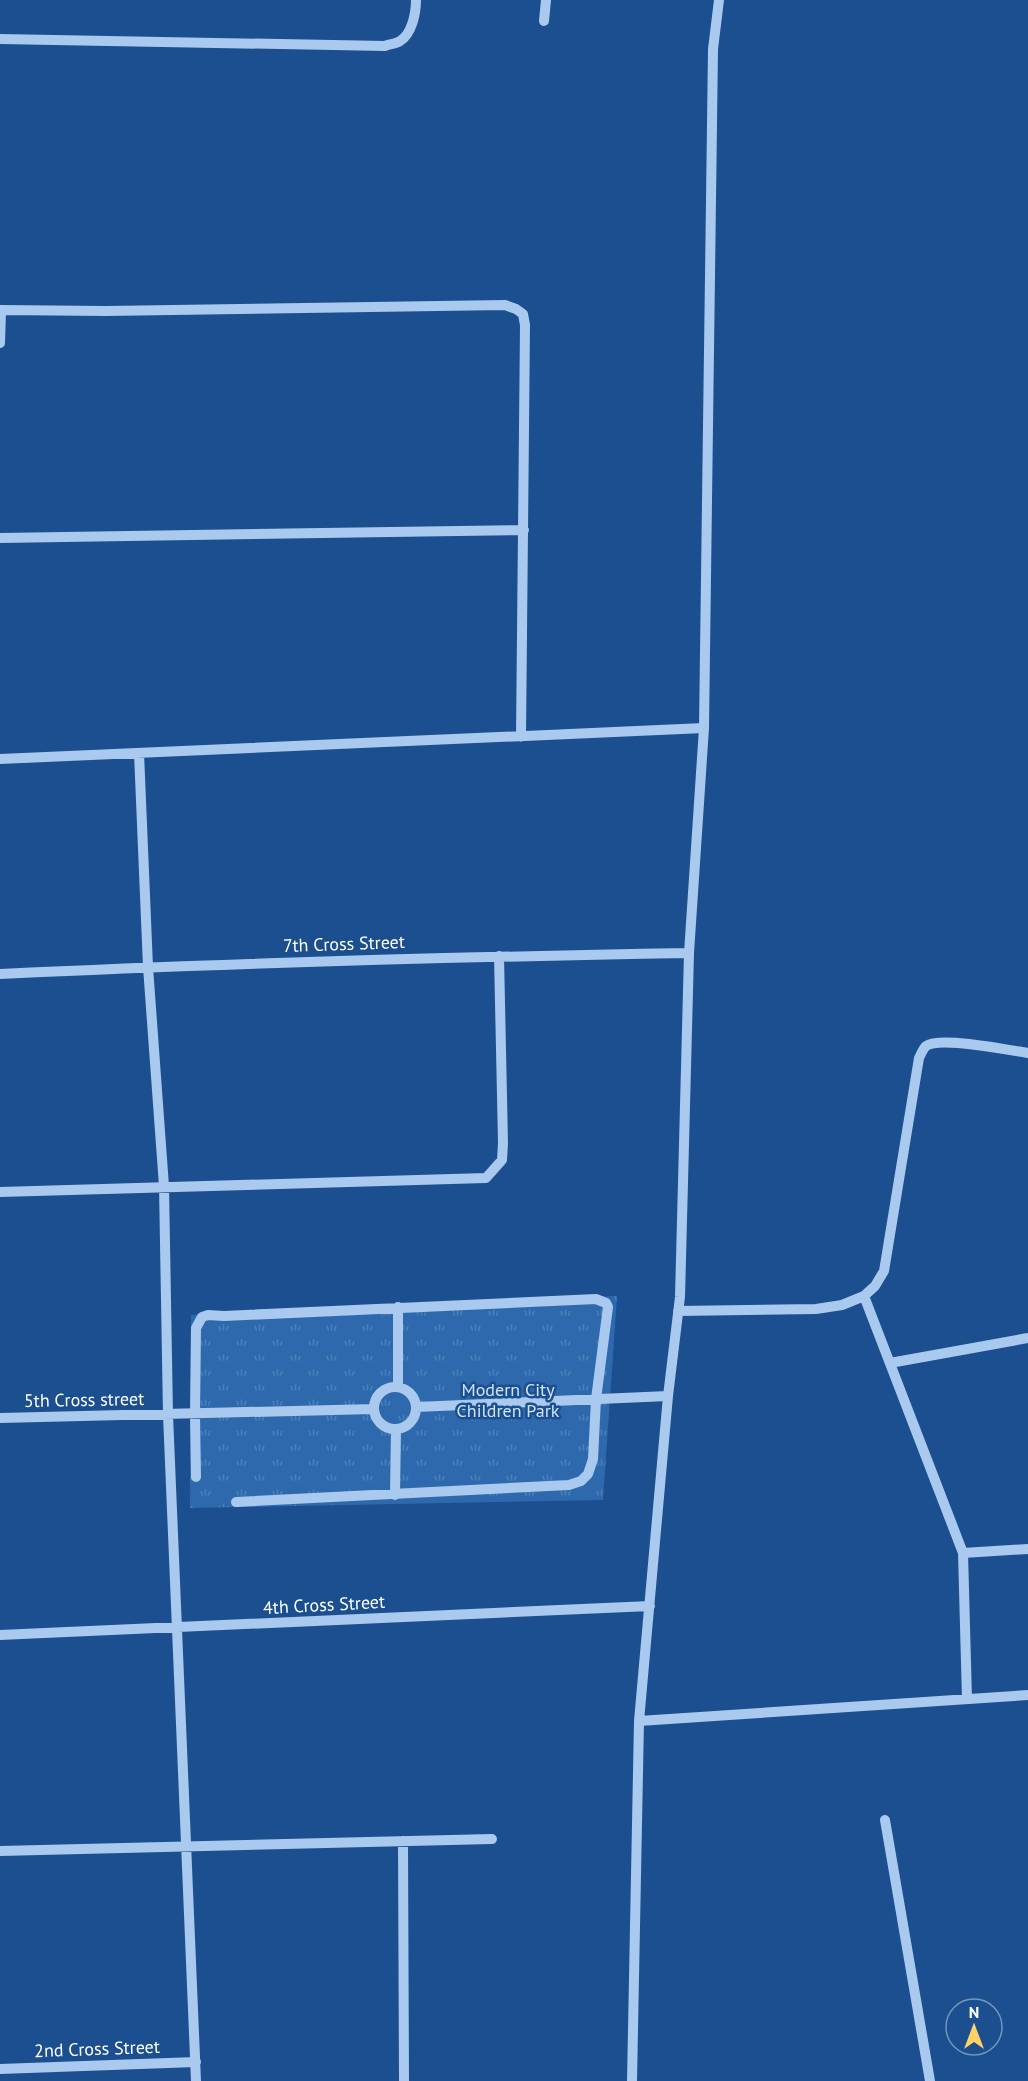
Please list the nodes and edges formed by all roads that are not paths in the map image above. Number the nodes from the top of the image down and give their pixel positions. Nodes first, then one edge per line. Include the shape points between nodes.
1 (416, 0) edge
2 (546, 0) edge
3 (719, 0) edge
4 (544, 21) dead end
5 (0, 39) edge
6 (1, 310) edge
7 (0, 343) edge
8 (524, 530) junction
9 (0, 538) edge
10 (704, 728) junction
11 (521, 737) junction
12 (139, 753) junction
13 (0, 759) edge
14 (689, 953) junction
15 (499, 956) junction
16 (148, 967) junction
17 (0, 974) edge
18 (1028, 1053) edge
19 (164, 1186) junction
20 (0, 1192) edge
21 (864, 1296) junction
22 (398, 1307) junction
23 (678, 1311) junction
24 (1028, 1338) edge
25 (890, 1363) junction
26 (398, 1387) junction
27 (668, 1396) junction
28 (596, 1399) junction
29 (416, 1407) junction
30 (374, 1409) junction
31 (168, 1415) junction
32 (195, 1415) junction
33 (0, 1418) edge
34 (396, 1429) junction
35 (196, 1477) dead end
36 (395, 1495) junction
37 (236, 1502) dead end
38 (1028, 1549) edge
39 (963, 1553) junction
40 (650, 1606) junction
41 (177, 1628) junction
42 (0, 1635) edge
43 (1028, 1695) edge
44 (967, 1699) junction
45 (639, 1721) junction
46 (885, 1820) dead end
47 (492, 1839) dead end
48 (403, 1841) junction
49 (186, 1847) junction
50 (0, 1851) edge
51 (196, 2062) junction
52 (0, 2069) edge
53 (196, 2081) edge
54 (404, 2081) edge
55 (632, 2081) edge
56 (930, 2081) edge

1 - 5 street via 416,12 406,35 385,46
2 - 4 street
3 - 10 street via 713,49
6 - 7 street
6 - 8 street via 506,305 516,309 523,314 525,326
8 - 9 street
8 - 11 street
10 - 11 street
10 - 14 street
11 - 12 street
12 - 13 street
12 - 16 street
14 - 15 street, 7th Cross Street
14 - 23 street
15 - 16 street, 7th Cross Street
15 - 19 street via 502,1160 486,1178
16 - 17 street, 7th Cross Street
16 - 19 street
18 - 21 street via 942,1041 922,1052 884,1271
19 - 20 street
19 - 31 street
21 - 23 street via 816,1309
21 - 25 street
22 - 26 street
22 - 28 street via 602,1300 608,1307
22 - 32 street via 202,1317 196,1328
23 - 27 street
24 - 25 street
25 - 39 street
26 - 29 street via 411,1394
26 - 30 street via 381,1392
27 - 28 street
27 - 40 street
28 - 29 street
28 - 36 street via 593,1459 581,1481 569,1485
29 - 34 street via 408,1425
30 - 32 street, 5th Cross street
30 - 34 street via 383,1425
31 - 32 street, 5th Cross street
31 - 33 street, 5th Cross street
31 - 41 street
32 - 35 street
34 - 36 street
36 - 37 street
38 - 39 street
39 - 44 street
40 - 41 street, 4th Cross Street
40 - 45 street
41 - 42 street, 4th Cross Street
41 - 49 street
43 - 44 street
44 - 45 street
45 - 55 street
46 - 56 street
47 - 48 street
48 - 49 street
48 - 54 street
49 - 50 street
49 - 51 street
51 - 52 street, 2nd Cross Street
51 - 53 street

